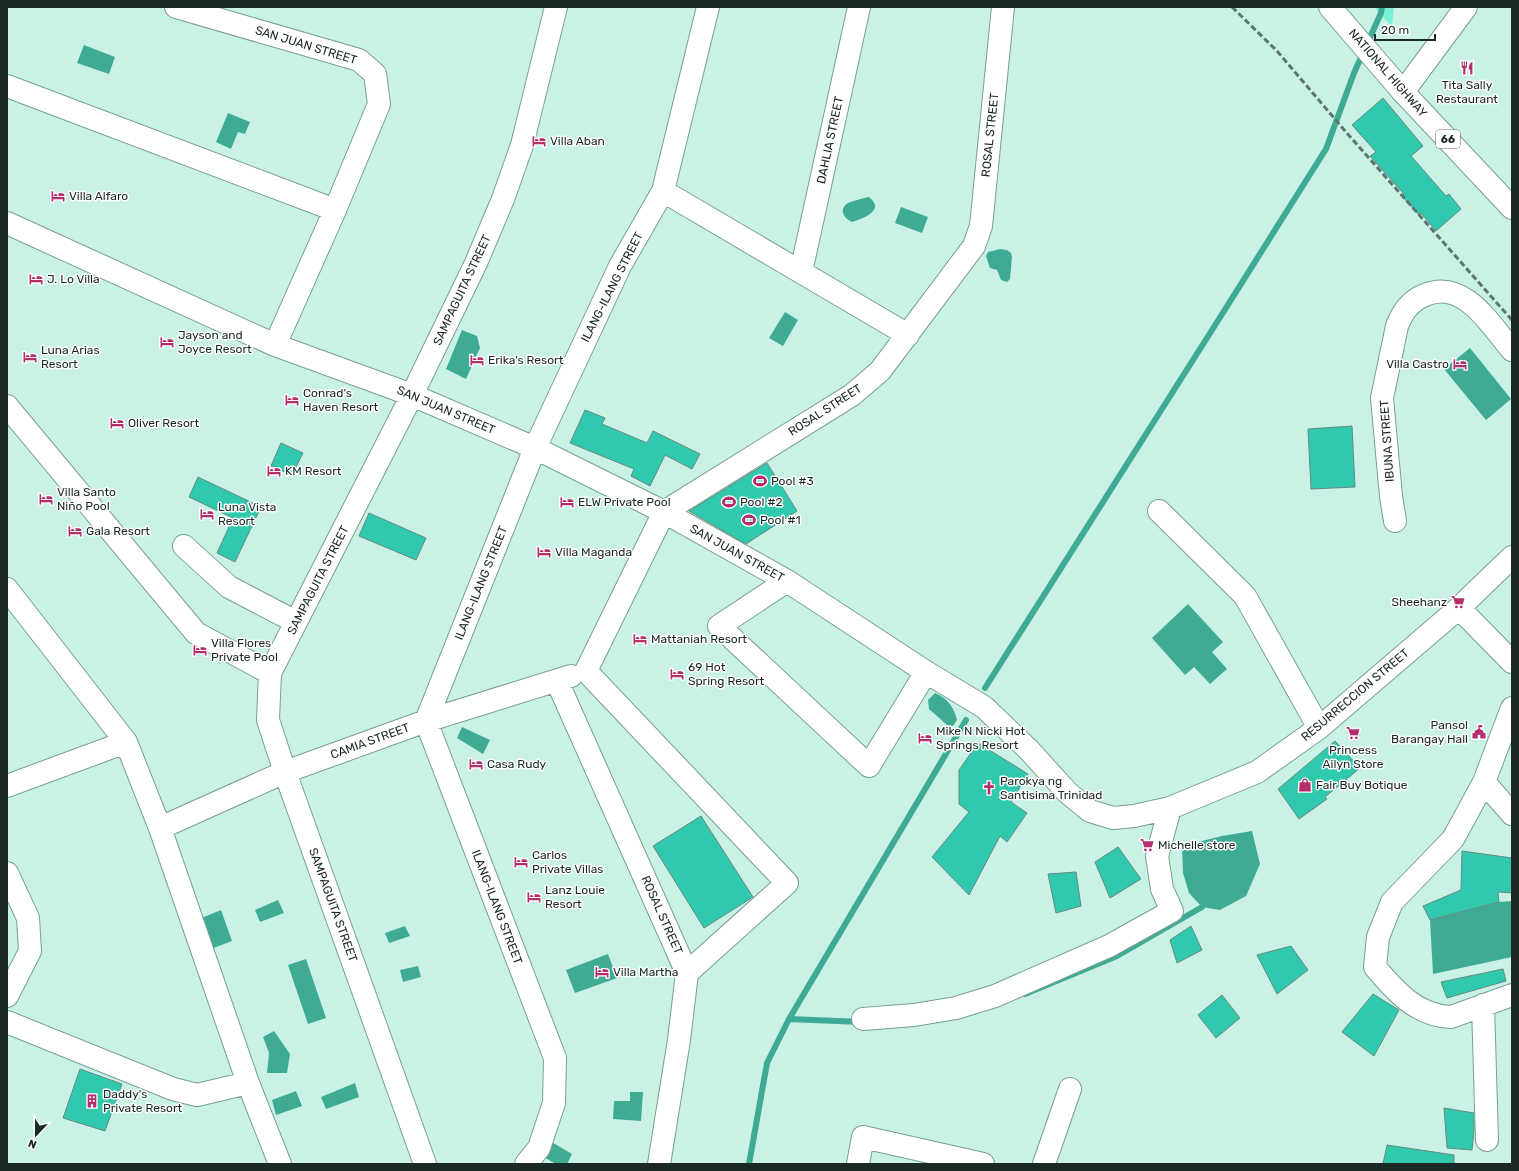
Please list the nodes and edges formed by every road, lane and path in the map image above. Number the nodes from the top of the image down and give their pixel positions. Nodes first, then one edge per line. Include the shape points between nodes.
1 (176, 7) edge
2 (556, 7) edge
3 (708, 7) edge
4 (859, 7) edge
5 (1003, 7) edge
6 (1330, 7) edge
7 (1466, 7) edge
8 (7, 86) edge
9 (1403, 92) junction
10 (663, 191) junction
11 (1512, 208) edge
12 (335, 210) junction
13 (7, 223) edge
14 (801, 272) junction
15 (908, 335) junction
16 (275, 345) junction
17 (1512, 350) edge
18 (412, 395) junction
19 (7, 406) edge
20 (535, 448) junction
21 (1159, 511) dead end
22 (664, 512) junction
23 (1395, 521) dead end
24 (184, 546) dead end
25 (1512, 556) edge
26 (787, 580) junction
27 (7, 589) edge
28 (1459, 608) junction
29 (296, 622) junction
30 (1512, 662) edge
31 (586, 671) junction
32 (926, 672) junction
33 (270, 673) junction
34 (557, 682) junction
35 (984, 707) joint
36 (1512, 708) edge
37 (426, 721) junction
38 (1319, 728) junction
39 (126, 742) junction
40 (285, 772) junction
41 (1484, 782) junction
42 (7, 786) edge
43 (1170, 808) junction
44 (1512, 814) edge
45 (160, 828) junction
46 (7, 873) edge
47 (687, 973) junction
48 (1512, 995) edge
49 (7, 996) edge
50 (1483, 1005) junction
51 (863, 1019) dead end
52 (7, 1022) edge
53 (248, 1083) junction
54 (1070, 1089) dead end
55 (1487, 1140) dead end
56 (280, 1164) edge
57 (425, 1164) edge
58 (526, 1164) edge
59 (659, 1164) edge
60 (858, 1164) edge
61 (983, 1164) edge
62 (1044, 1164) edge

1 - 12 street, SAN JUAN STREET via 360,60 375,74 379,104
2 - 18 street, SAMPAGUITA STREET via 522,145 503,199 476,263
3 - 10 street, ILANG-ILANG STREET
4 - 14 street, DAHLIA STREET
5 - 15 street, ROSAL STREET via 980,226 974,246
6 - 9 street, NATIONAL HIGHWAY / 66
7 - 9 street
8 - 12 street
9 - 11 street, NATIONAL HIGHWAY / 66
10 - 14 street
10 - 20 street, ILANG-ILANG STREET via 620,266
12 - 16 street, SAN JUAN STREET
13 - 16 street
14 - 15 street
15 - 22 street, ROSAL STREET via 880,371 852,395
16 - 18 street, SAN JUAN STREET
17 - 23 street, IBUNA STREET via 1476,307 1459,295 1428,293 1408,306 1397,326 1382,398
18 - 20 street, SAN JUAN STREET
18 - 29 street, SAMPAGUITA STREET
19 - 33 street via 196,633
20 - 22 street, SAN JUAN STREET
20 - 37 street, ILANG-ILANG STREET
21 - 38 street via 1245,596
22 - 26 street, SAN JUAN STREET
22 - 31 street
24 - 29 street via 229,586
25 - 28 street, RESURRECCION STREET
26 - 32 street, SAN JUAN STREET
26 - 32 street via 719,626 869,766
27 - 39 street
28 - 30 street
28 - 38 street, RESURRECCION STREET
29 - 33 street, SAMPAGUITA STREET
31 - 34 street, CAMIA STREET
31 - 47 street via 787,883
32 - 35 street, SAN JUAN STREET
33 - 40 street, SAMPAGUITA STREET via 268,720
34 - 37 street, CAMIA STREET
34 - 47 street, ROSAL STREET
35 - 43 street, RESURRECCION STREET via 1029,750 1068,793 1090,811 1113,818
36 - 41 street
37 - 40 street, CAMIA STREET
37 - 58 street, ILANG-ILANG STREET via 555,1058 554,1103 539,1148
38 - 43 street, RESURRECCION STREET via 1256,772
39 - 42 street
39 - 45 street
40 - 45 street, CAMIA STREET
40 - 57 street, SAMPAGUITA STREET
41 - 44 street
41 - 50 street via 1453,839 1392,902 1378,937 1376,967 1391,987 1412,1005 1430,1012 1451,1017
43 - 51 street via 1157,856 1162,889 1172,911 1109,946 994,996 956,1008 914,1015
45 - 53 street
46 - 49 street via 28,918 30,951
47 - 59 street
48 - 50 street
50 - 55 street
52 - 53 street via 173,1089 197,1095
53 - 56 street
54 - 62 street
60 - 61 street via 863,1137

